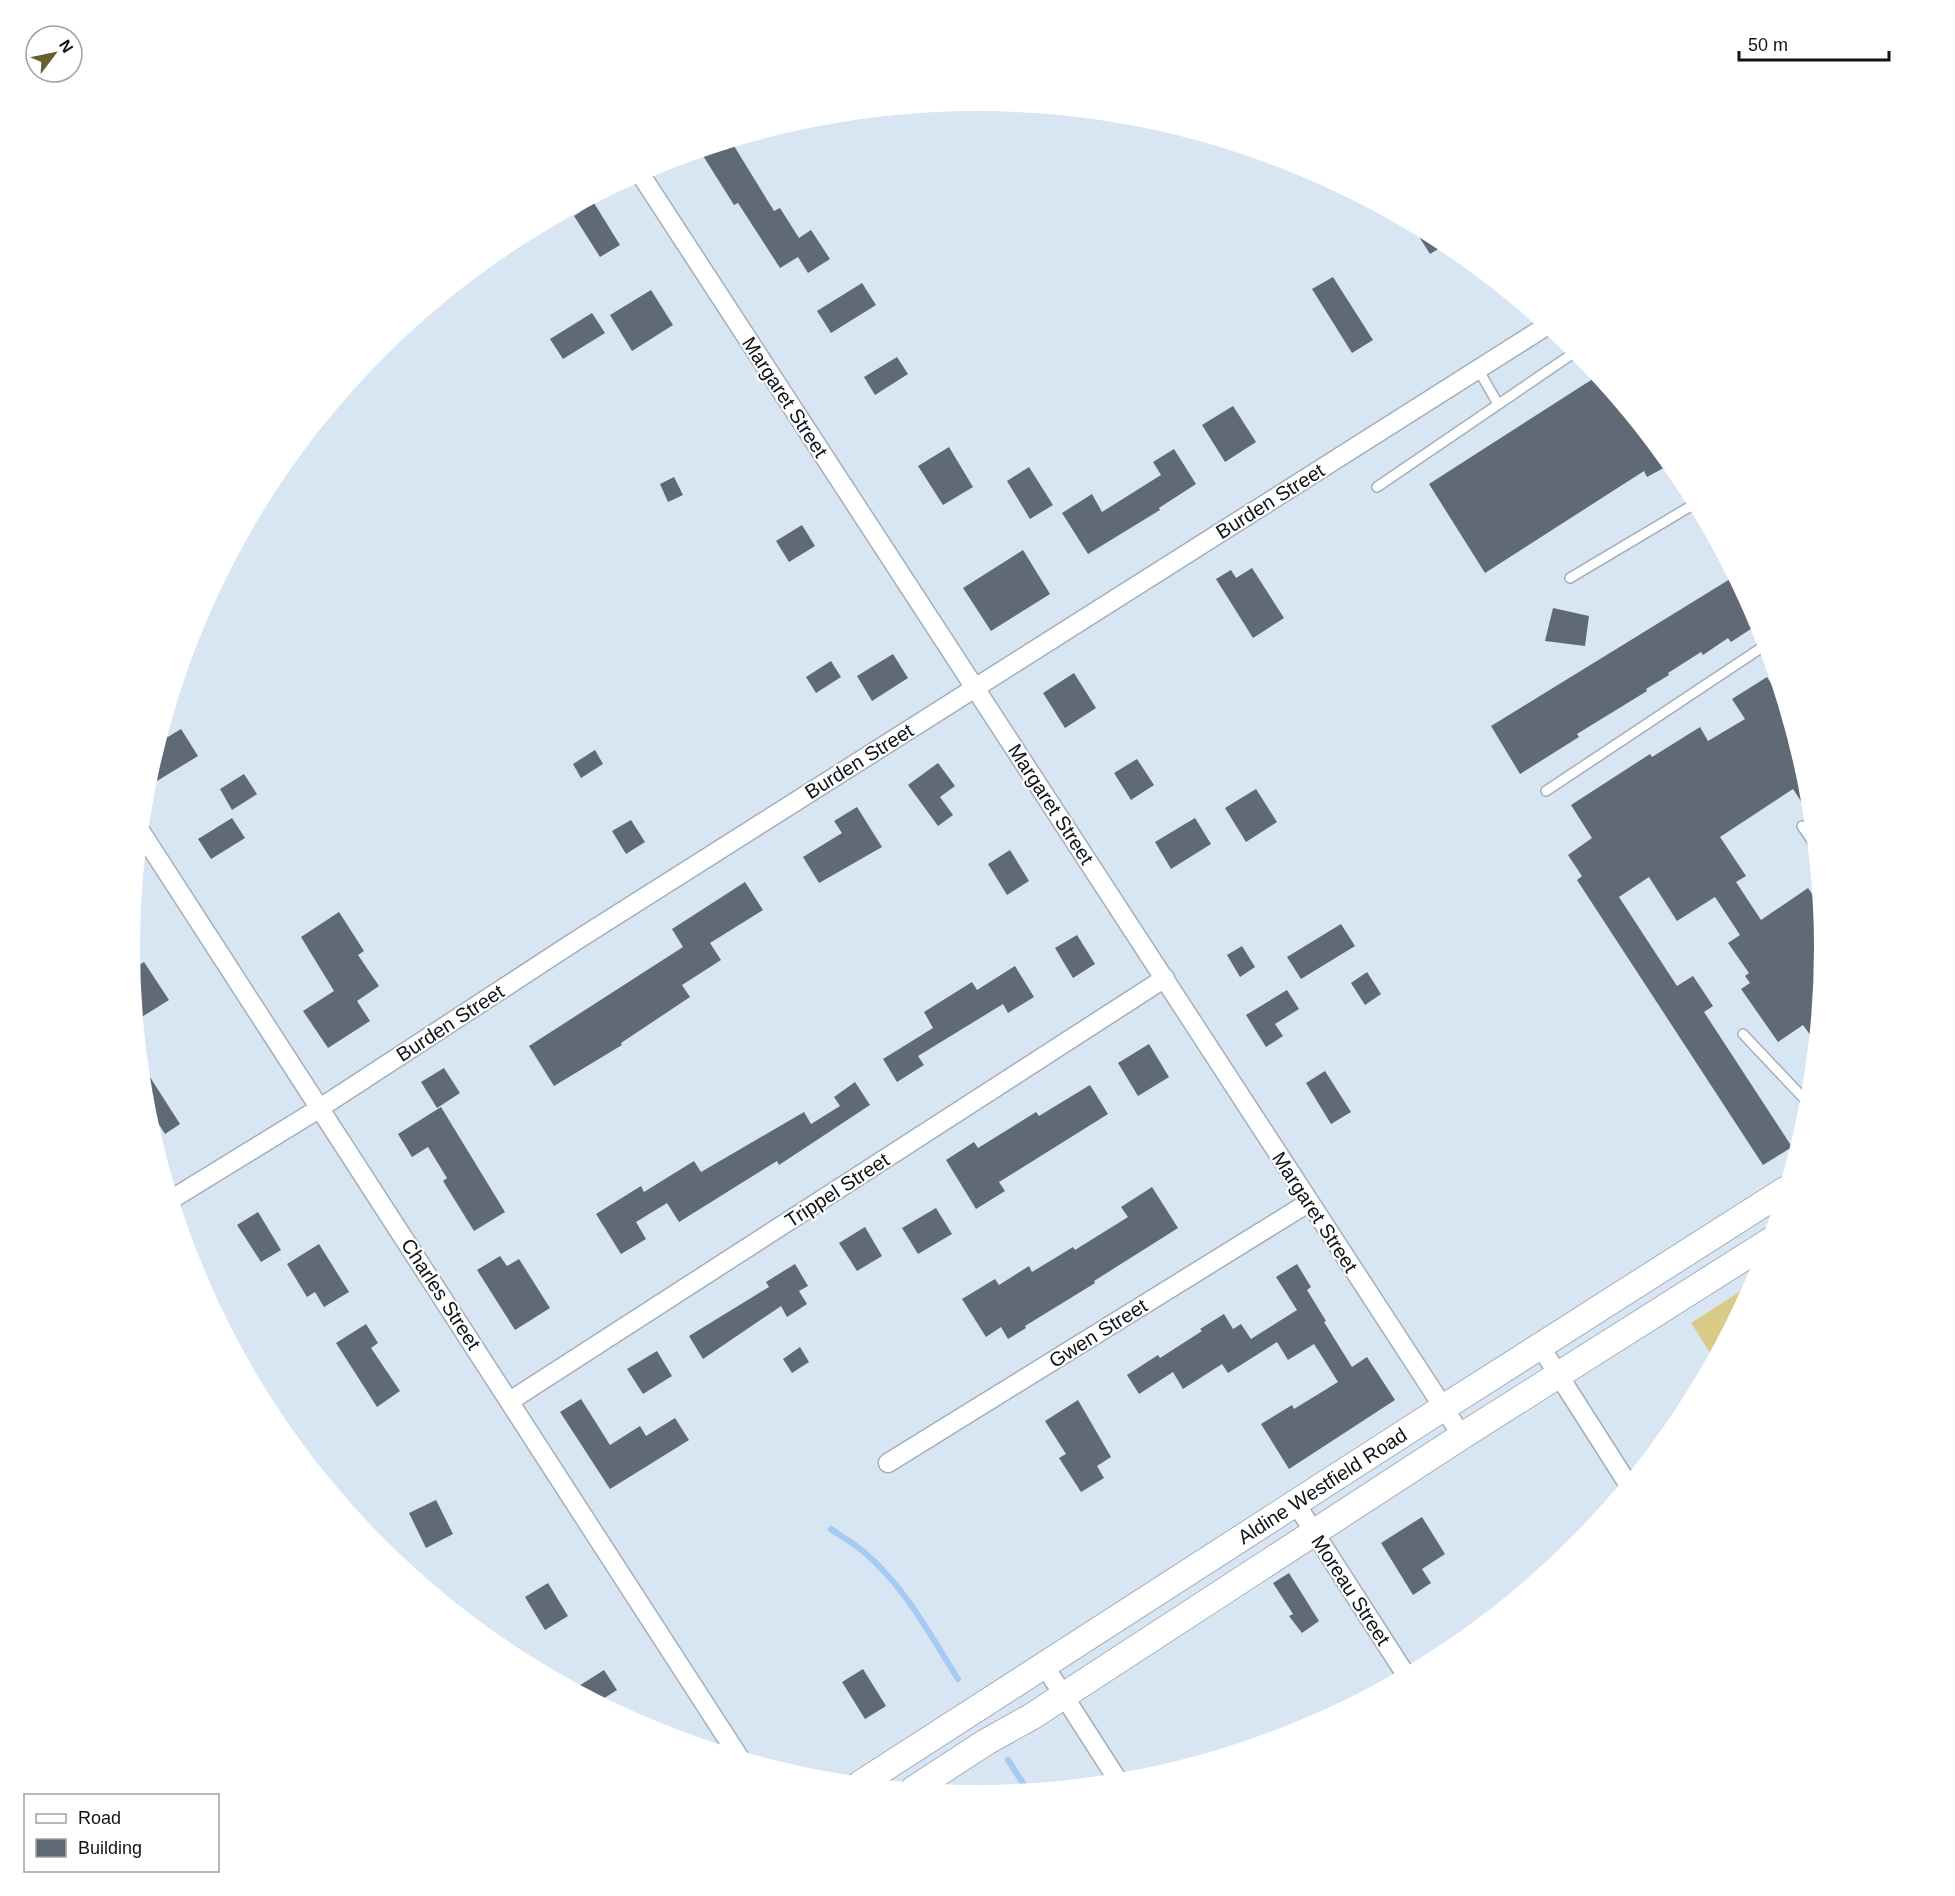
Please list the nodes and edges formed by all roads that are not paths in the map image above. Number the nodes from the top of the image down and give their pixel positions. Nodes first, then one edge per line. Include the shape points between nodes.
1 (645, 180) edge
2 (1541, 330) edge
3 (1569, 356) edge
4 (1478, 369) junction
5 (1498, 404) junction
6 (1377, 487) dead end
7 (1688, 508) edge
8 (1570, 578) dead end
9 (1759, 649) edge
10 (975, 687) junction
11 (1546, 791) dead end
12 (1802, 826) dead end
13 (1806, 831) edge
14 (148, 842) edge
15 (1165, 978) junction
16 (1743, 1034) dead end
17 (1801, 1095) edge
18 (320, 1108) junction
19 (178, 1195) edge
20 (1775, 1202) edge
21 (1308, 1203) junction
22 (1758, 1248) edge
23 (1540, 1346) junction
24 (1558, 1374) junction
25 (510, 1401) junction
26 (1443, 1408) junction
27 (1462, 1436) junction
28 (888, 1463) dead end
29 (1625, 1479) edge
30 (1296, 1504) junction
31 (1314, 1532) junction
32 (1044, 1665) junction
33 (1402, 1669) edge
34 (1064, 1695) junction
35 (733, 1748) edge
36 (1114, 1774) edge
37 (869, 1778) edge
38 (923, 1783) edge

1 - 10 street, Margaret Street
2 - 4 street, Burden Street
3 - 5 lane
4 - 5 lane
4 - 10 street, Burden Street
5 - 6 lane
7 - 8 lane
9 - 11 lane
10 - 15 street, Margaret Street
10 - 18 street, Burden Street
12 - 13 lane
14 - 18 street, Charles Street
15 - 21 street, Margaret Street
15 - 25 street, Trippel Street
16 - 17 lane
18 - 19 street, Burden Street
18 - 25 street, Charles Street
20 - 23 main road, Aldine Westfield Road
21 - 26 street, Margaret Street
21 - 28 street, Gwen Street
22 - 24 main road, Aldine Westfield Road
23 - 24 street
23 - 26 main road, Aldine Westfield Road
24 - 27 main road, Aldine Westfield Road
24 - 29 street
25 - 35 street, Charles Street
26 - 27 street, Margaret Street
26 - 30 main road, Aldine Westfield Road
27 - 31 main road, Aldine Westfield Road
30 - 31 street, Moreau Street
30 - 32 main road, Aldine Westfield Road
31 - 33 street, Moreau Street
31 - 34 main road, Aldine Westfield Road
32 - 34 street
32 - 37 main road, Aldine Westfield Road
34 - 36 street
34 - 38 main road, Aldine Westfield Road

